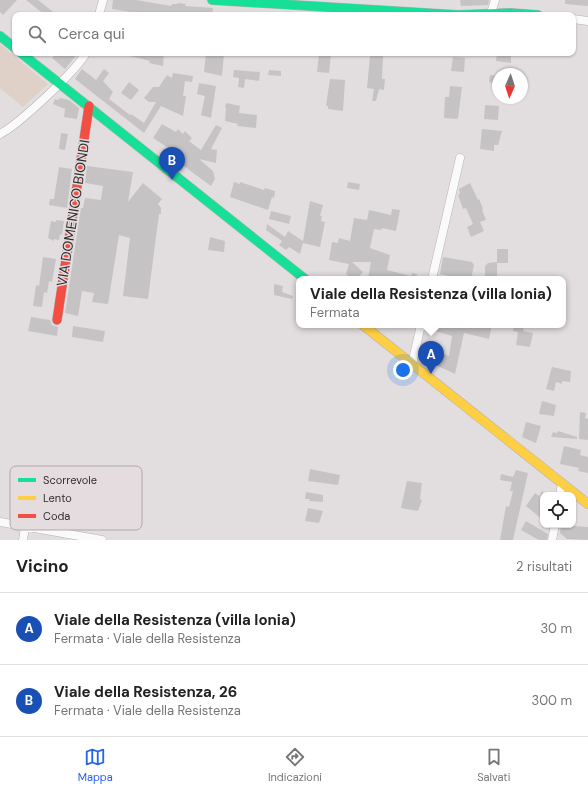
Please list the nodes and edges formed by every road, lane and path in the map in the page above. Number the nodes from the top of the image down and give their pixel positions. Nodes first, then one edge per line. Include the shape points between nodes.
1 (103, 0) edge
2 (212, 0) edge
3 (495, 0) edge
4 (271, 2) edge
5 (100, 12) edge
6 (415, 12) edge
7 (491, 12) edge
8 (576, 19) edge
9 (588, 21) edge
10 (0, 36) edge
11 (12, 46) edge
12 (26, 56) edge
13 (83, 56) edge
14 (60, 83) junction
15 (89, 106) junction
16 (0, 134) edge
17 (460, 158) dead end
18 (301, 276) edge
19 (433, 276) edge
20 (57, 320) dead end
21 (367, 328) edge
22 (420, 328) edge
23 (412, 364) junction
24 (562, 484) junction
25 (561, 492) edge
26 (588, 504) edge
27 (0, 522) edge
28 (10, 524) edge
29 (554, 528) edge
30 (25, 530) edge
31 (43, 530) edge
32 (23, 540) edge
33 (102, 540) edge
34 (552, 540) edge

1 - 5 street
2 - 4 main road
3 - 7 street
4 - 6 main road
8 - 9 street
10 - 11 main road
12 - 14 main road
13 - 14 street
14 - 15 main road
14 - 16 street
15 - 18 main road
15 - 20 main road, VIA DOMENICO BIONDI
17 - 19 street
21 - 23 main road
22 - 23 street
23 - 24 main road
24 - 25 street
24 - 26 main road
27 - 28 street
29 - 34 street
30 - 32 street
31 - 33 street

